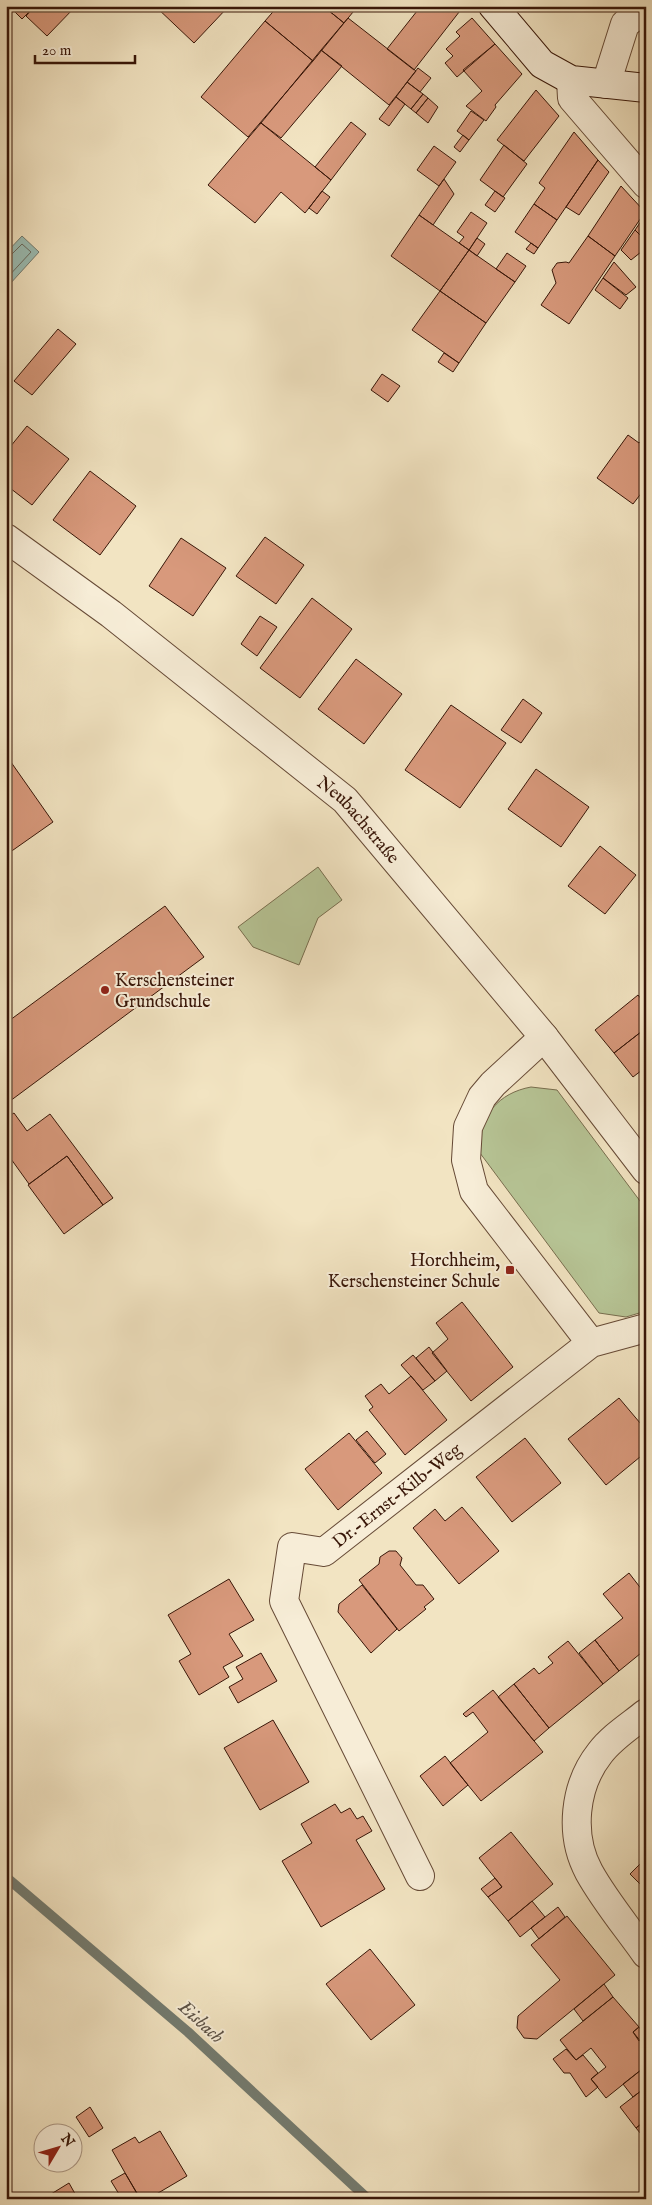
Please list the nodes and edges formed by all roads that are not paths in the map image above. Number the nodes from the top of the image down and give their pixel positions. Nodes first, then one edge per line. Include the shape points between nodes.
1 (493, 6) edge
2 (646, 8) edge
3 (571, 80) junction
4 (606, 84) junction
5 (646, 88) edge
6 (646, 184) edge
7 (6, 538) edge
8 (544, 1037) junction
9 (646, 1170) edge
10 (646, 1328) edge
11 (591, 1343) junction
12 (646, 1713) edge
13 (420, 1876) dead end
14 (646, 1954) edge

1 - 3 street via 542,64
2 - 4 street via 625,24
3 - 4 street
3 - 6 street via 572,98
4 - 5 street
7 - 8 street, Neubachstraße via 111,614 345,800
8 - 9 street, Neubachstraße
8 - 11 street via 482,1097 468,1127 466,1160 474,1191
10 - 11 street, Dr.-Ernst-Kilb-Weg
11 - 13 street, Dr.-Ernst-Kilb-Weg via 324,1552 292,1547 284,1601
12 - 14 street via 613,1738 600,1753 588,1770 577,1809 577,1831 589,1872

